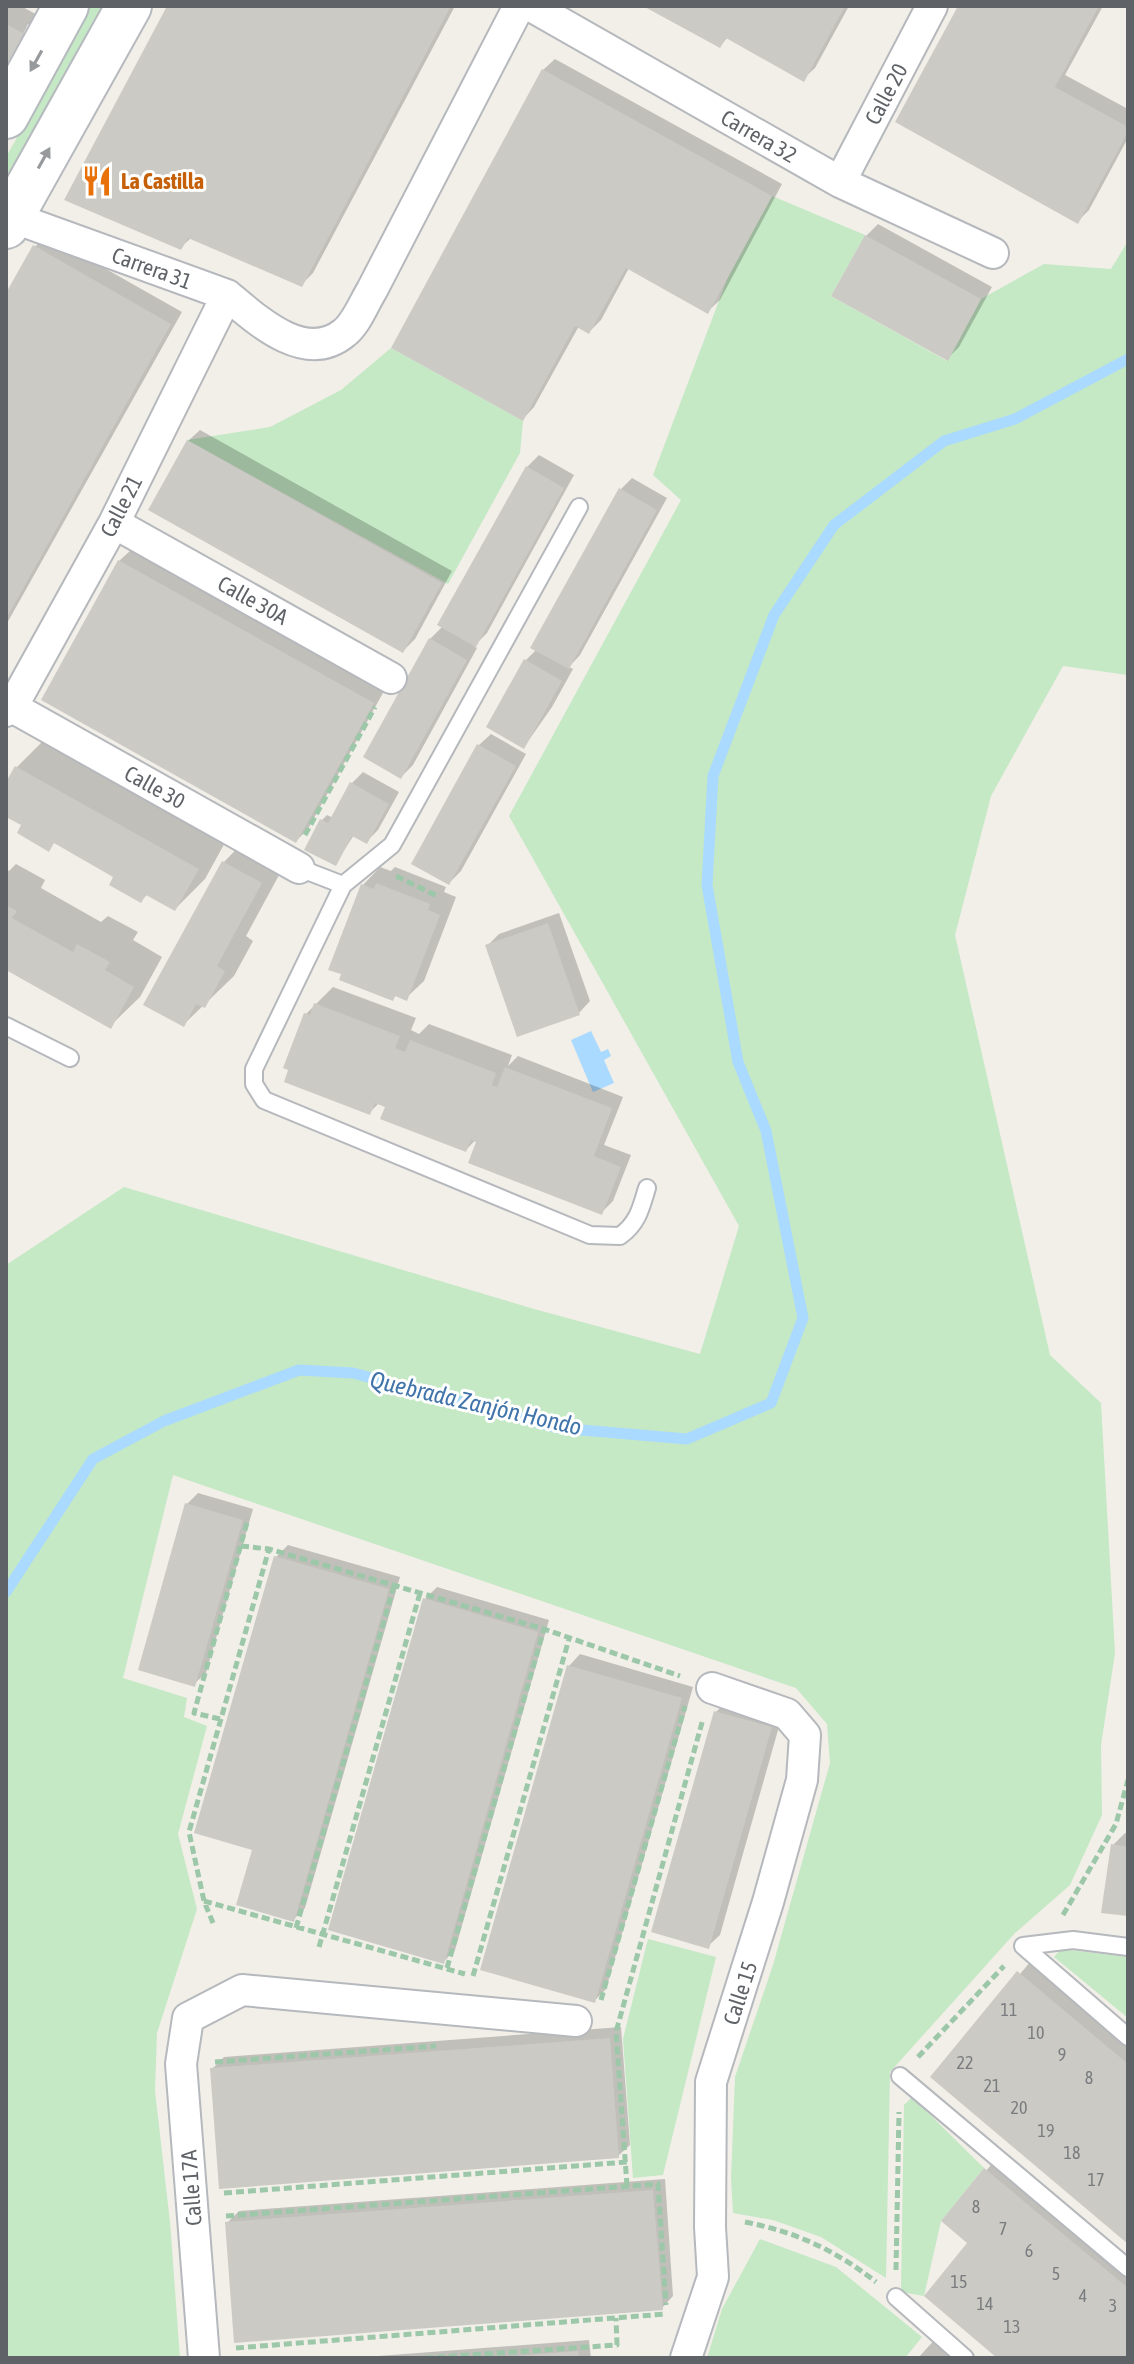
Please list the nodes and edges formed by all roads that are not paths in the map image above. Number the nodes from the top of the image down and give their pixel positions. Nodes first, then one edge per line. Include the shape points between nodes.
1 (66, 6) edge
2 (129, 6) edge
3 (519, 6) edge
4 (531, 6) edge
5 (932, 6) edge
6 (6, 116) edge
7 (840, 182) junction
8 (7, 220) edge
9 (993, 253) dead end
10 (227, 295) junction
11 (579, 507) dead end
12 (114, 523) junction
13 (391, 678) road end
14 (9, 709) edge
15 (294, 865) joint
16 (343, 885) junction
17 (6, 1026) edge
18 (70, 1058) dead end
19 (647, 1188) dead end
20 (702, 1684) road end
21 (1128, 1947) edge
22 (592, 2022) road end
23 (1128, 2037) edge
24 (900, 2076) road end
25 (1128, 2268) edge
26 (896, 2297) road end
27 (204, 2354) edge
28 (686, 2358) edge
29 (965, 2358) edge

1 -> 6 main road
8 -> 2 main road
3 - 10 street, Carrera 31 via 345,333 321,344 288,340
4 - 7 street, Carrera 32
5 - 7 street, Calle 20
7 - 9 street, Carrera 32
8 - 10 street, Carrera 31
10 - 12 street, Calle 21
11 - 16 lane via 392,845
12 - 13 street, Calle 30A
12 - 14 street, Calle 21
14 - 15 street, Calle 30
15 - 16 lane
16 - 19 lane via 254,1069 254,1084 264,1100 590,1235 620,1236 630,1228
17 - 18 lane
20 - 28 street, Calle 15 via 787,1714 805,1735 802,1780 711,2082 713,2277
21 - 23 lane via 1073,1940 1023,1946
22 - 27 street, Calle 17A via 242,1990 188,2018 181,2064
24 - 25 lane
26 - 29 lane

